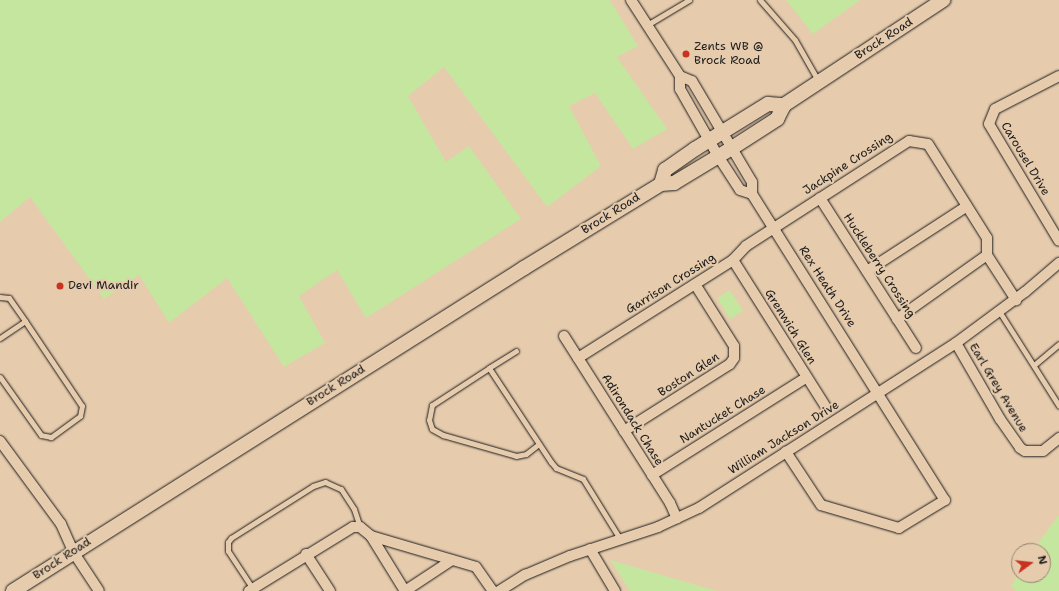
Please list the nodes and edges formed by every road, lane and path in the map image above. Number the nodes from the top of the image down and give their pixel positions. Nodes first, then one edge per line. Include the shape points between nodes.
1 (631, 0) edge
2 (689, 0) edge
3 (760, 0) edge
4 (943, 0) edge
5 (647, 25) junction
6 (680, 76) junction
7 (1059, 76) edge
8 (819, 82) junction
9 (784, 105) junction
10 (722, 132) junction
11 (709, 140) junction
12 (732, 148) junction
13 (718, 156) junction
14 (661, 184) junction
15 (752, 194) junction
16 (820, 198) junction
17 (967, 206) junction
18 (774, 227) junction
19 (1059, 242) edge
20 (987, 255) junction
21 (733, 260) junction
22 (1059, 263) edge
23 (867, 271) junction
24 (695, 284) junction
25 (0, 296) edge
26 (1016, 300) junction
27 (999, 311) junction
28 (897, 319) junction
29 (25, 321) junction
30 (564, 336) dead end
31 (0, 338) edge
32 (956, 343) junction
33 (1059, 344) edge
34 (916, 348) dead end
35 (516, 351) dead end
36 (578, 358) junction
37 (1034, 365) junction
38 (489, 368) junction
39 (0, 377) edge
40 (807, 377) junction
41 (879, 393) junction
42 (1059, 406) edge
43 (826, 407) dead end
44 (624, 431) junction
45 (1059, 438) edge
46 (0, 441) edge
47 (539, 444) junction
48 (786, 452) junction
49 (652, 475) junction
50 (677, 519) junction
51 (360, 527) junction
52 (371, 536) junction
53 (620, 539) junction
54 (590, 549) junction
55 (74, 553) junction
56 (306, 554) junction
57 (452, 560) junction
58 (252, 590) edge
59 (13, 591) edge
60 (99, 591) edge
61 (330, 591) edge
62 (405, 591) edge
63 (493, 591) edge
64 (499, 591) edge
65 (615, 591) edge

1 - 5 street
2 - 5 lane
3 - 8 lane via 795,40
4 - 8 main road, Brock Road
5 - 6 street
6 - 10 street, Rex Heath Drive via 692,82
6 - 11 street, Rex Heath Drive via 680,89
7 - 19 street, Carousel Drive via 995,109 989,124
8 - 9 main road, Brock Road
9 - 10 main road via 768,104
9 - 12 main road, Brock Road via 777,119
10 - 11 main road
10 - 12 street, Rex Heath Drive
11 - 13 street, Rex Heath Drive
11 - 14 main road via 665,170
12 - 13 main road, Brock Road
12 - 15 street, Rex Heath Drive via 752,182
13 - 14 main road, Brock Road via 674,183
13 - 15 street, Rex Heath Drive via 740,190
14 - 55 main road, Brock Road via 319,396
15 - 18 street, Rex Heath Drive
16 - 17 street, Jackpine Crossing via 909,140 918,140 928,144
16 - 18 street, Jackpine Crossing
16 - 23 street, Huckleberry Crossing
17 - 20 street, Jackpine Crossing via 987,238
17 - 23 street
18 - 21 street, Garrison Crossing via 742,249
18 - 41 street, Rex Heath Drive
20 - 26 street, Jackpine Crossing
20 - 28 street
21 - 24 street, Garrison Crossing
21 - 40 street, Grenwich Glen
22 - 26 street, William Jackson Drive
23 - 28 street, Huckleberry Crossing
24 - 36 street, Garrison Crossing
24 - 44 street, Boston Glen via 734,346 734,358 730,364
25 - 29 lane via 9,298
26 - 27 street, William Jackson Drive
27 - 32 street, William Jackson Drive
27 - 37 lane
28 - 34 street, Huckleberry Crossing
29 - 31 lane
29 - 39 lane via 82,406 80,416 51,437 42,435
30 - 36 street, Adirondack Chase
32 - 41 street, William Jackson Drive
32 - 45 street, Earl Grey Avenue via 1020,448 1025,451 1043,450
33 - 37 lane
35 - 38 lane
36 - 44 street, Adirondack Chase
37 - 42 lane
38 - 47 lane
38 - 47 lane via 432,405 429,420 432,430 516,456 526,454
40 - 43 street, Grenwich Glen
40 - 49 street, Nantucket Chase
41 - 48 street, William Jackson Drive
41 - 48 street, Rex Heath Drive via 945,500 899,528 821,505
44 - 49 street, Adirondack Chase
46 - 55 street via 61,524
47 - 53 lane via 556,468 583,479
48 - 50 street, William Jackson Drive via 699,508
49 - 50 street, Adirondack Chase
50 - 53 street, William Jackson Drive
51 - 52 street
51 - 56 street via 346,529
51 - 58 lane via 354,509 340,489 325,482 313,486 228,542 228,551
52 - 57 street
52 - 62 street
53 - 54 street, William Jackson Drive
54 - 64 street, William Jackson Drive via 525,575
54 - 65 street
55 - 59 main road, Brock Road
55 - 60 street
56 - 58 street
56 - 61 street
57 - 62 street
57 - 63 street via 476,567

